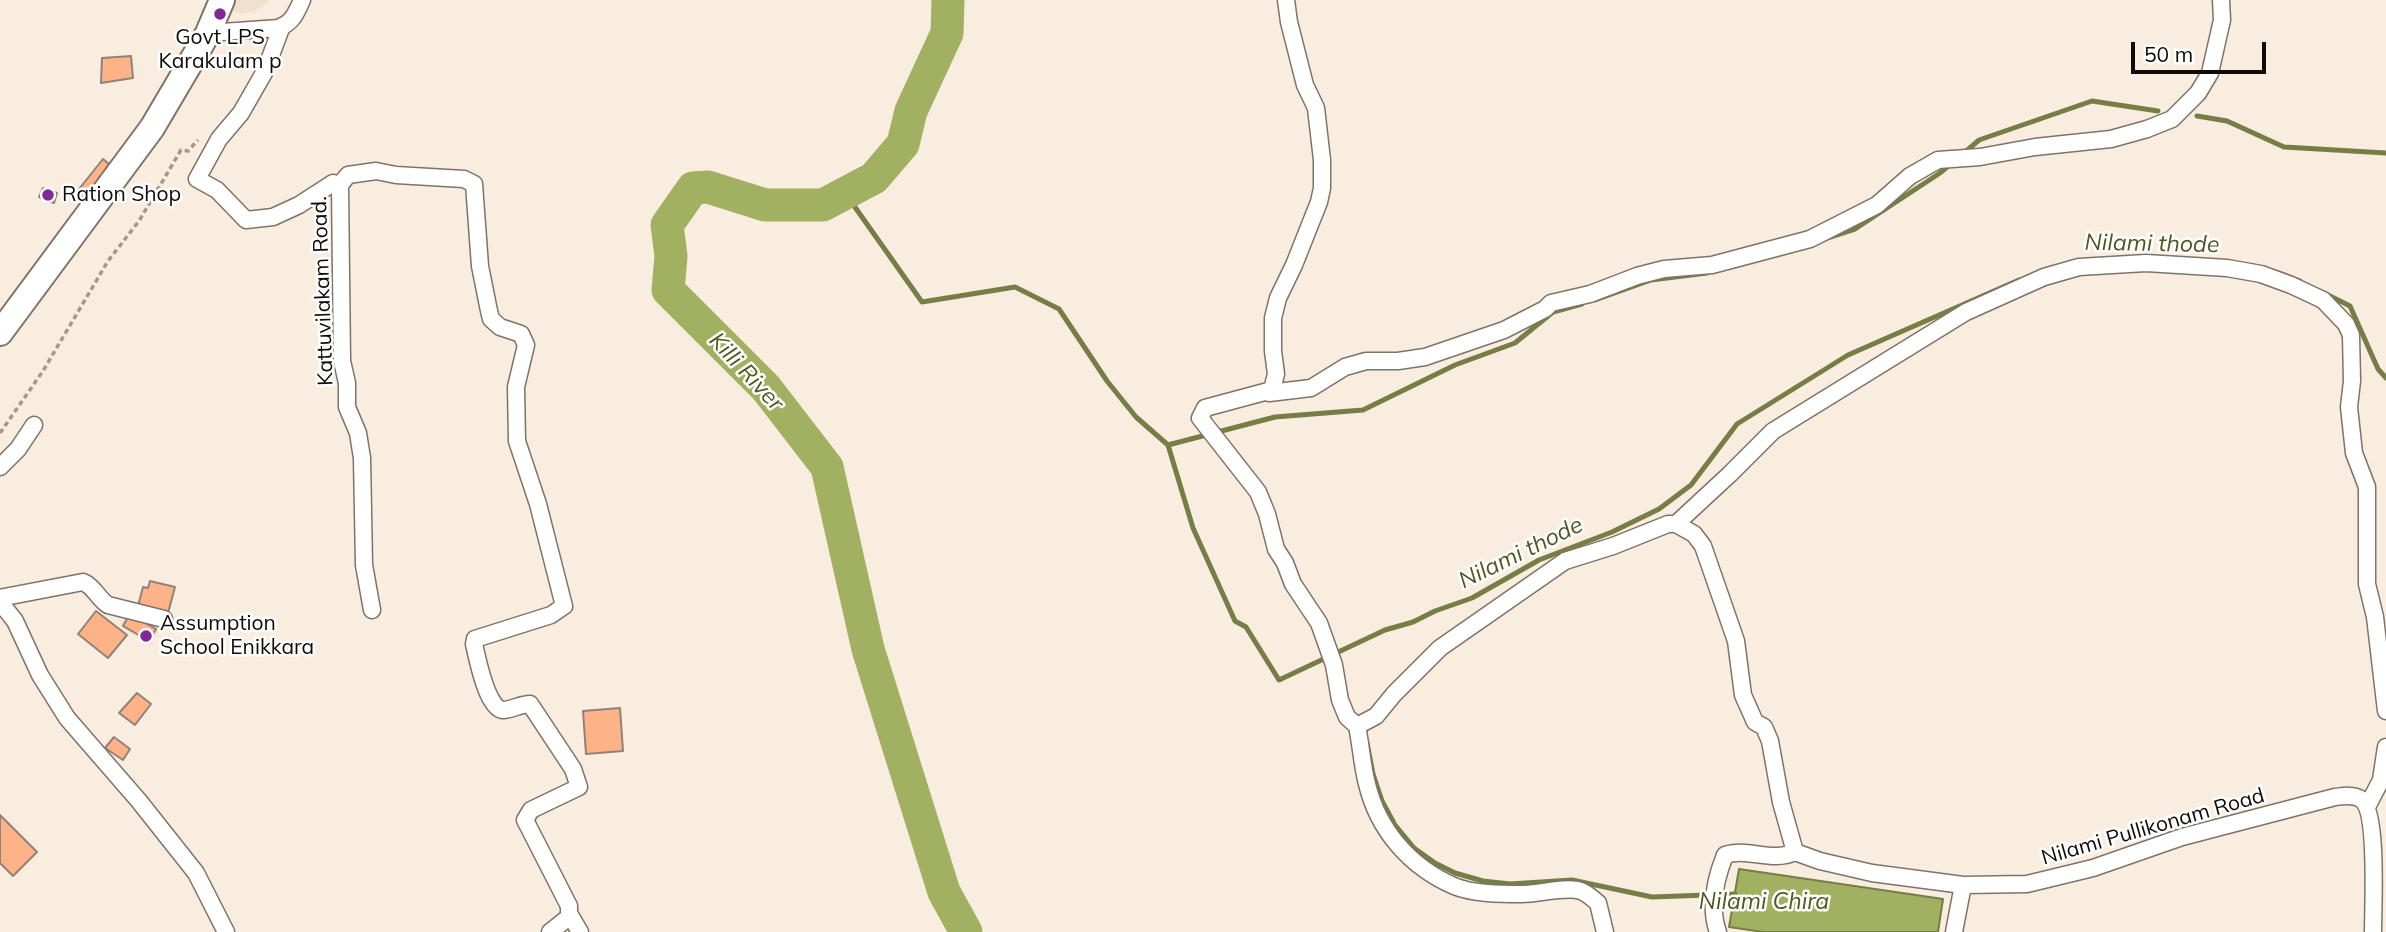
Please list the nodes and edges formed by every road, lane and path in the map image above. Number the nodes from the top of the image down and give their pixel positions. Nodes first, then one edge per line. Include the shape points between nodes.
1 (222, 0) edge
2 (302, 0) edge
3 (1286, 0) edge
4 (2221, 0) edge
5 (282, 26) junction
6 (208, 33) junction
7 (205, 132) dead end
8 (340, 186) junction
9 (0, 333) edge
10 (1269, 393) junction
11 (34, 425) dead end
12 (0, 433) edge
13 (0, 467) edge
14 (1676, 524) junction
15 (0, 600) edge
16 (372, 610) dead end
17 (164, 619) dead end
18 (2386, 711) edge
19 (1357, 726) junction
20 (2386, 747) edge
21 (2367, 807) junction
22 (1796, 852) junction
23 (2379, 860) edge
24 (1963, 885) junction
25 (570, 915) junction
26 (226, 932) edge
27 (550, 932) edge
28 (580, 932) edge
29 (1605, 932) edge
30 (1718, 932) edge
31 (1954, 932) edge
32 (2373, 932) edge

1 - 6 main road
2 - 5 street via 294,18
3 - 10 street via 1305,85 1317,108 1322,188 1278,298 1273,318 1276,374
4 - 10 street via 2222,20 2210,73 2198,93 2172,118 2147,129 2111,139 1938,160 1910,176 1877,205 1810,239 1712,265 1664,268 1551,303 1504,330 1425,357 1366,360 1311,388
5 - 6 street
5 - 8 street, Kattuvilakam Road. via 242,113 219,139 197,178 217,190 246,220 273,217 333,183
6 - 9 main road via 152,128
7 - 12 path via 188,151 181,150
8 - 16 street, Kattuvilakam Road. via 342,361 347,407 362,458 364,565
8 - 25 street via 348,175 376,171 464,179 474,184 480,265 491,319 521,334 526,345 516,387 517,441 565,606 551,615 475,639 474,644 497,708 530,704 573,769 579,787 531,810 525,820 567,899
10 - 19 street via 1205,408 1200,418 1258,492 1276,549 1320,623 1340,700
11 - 13 street
14 - 18 street via 1773,430 1966,312 2044,277 2079,267 2146,263 2261,274 2323,300 2351,335 2349,408 2354,453 2367,487 2367,583
14 - 19 street via 1565,561 1440,648 1376,716
14 - 22 street via 1699,539 1717,584 1736,641 1743,695 1770,741
15 - 17 street via 83,582 108,605
15 - 26 street via 67,718 196,873
19 - 29 street via 1371,798 1382,823 1409,858 1455,887 1476,891 1580,890 1598,903
20 - 21 street via 2381,780
21 - 23 street
21 - 24 street, Nilami Pullikonam Road via 2353,796 2335,797 2027,884
22 - 24 street, Nilami Pullikonam Road via 1872,873
22 - 30 street via 1775,858 1725,855 1714,899
23 - 32 street
24 - 31 street
25 - 27 street
25 - 28 street

